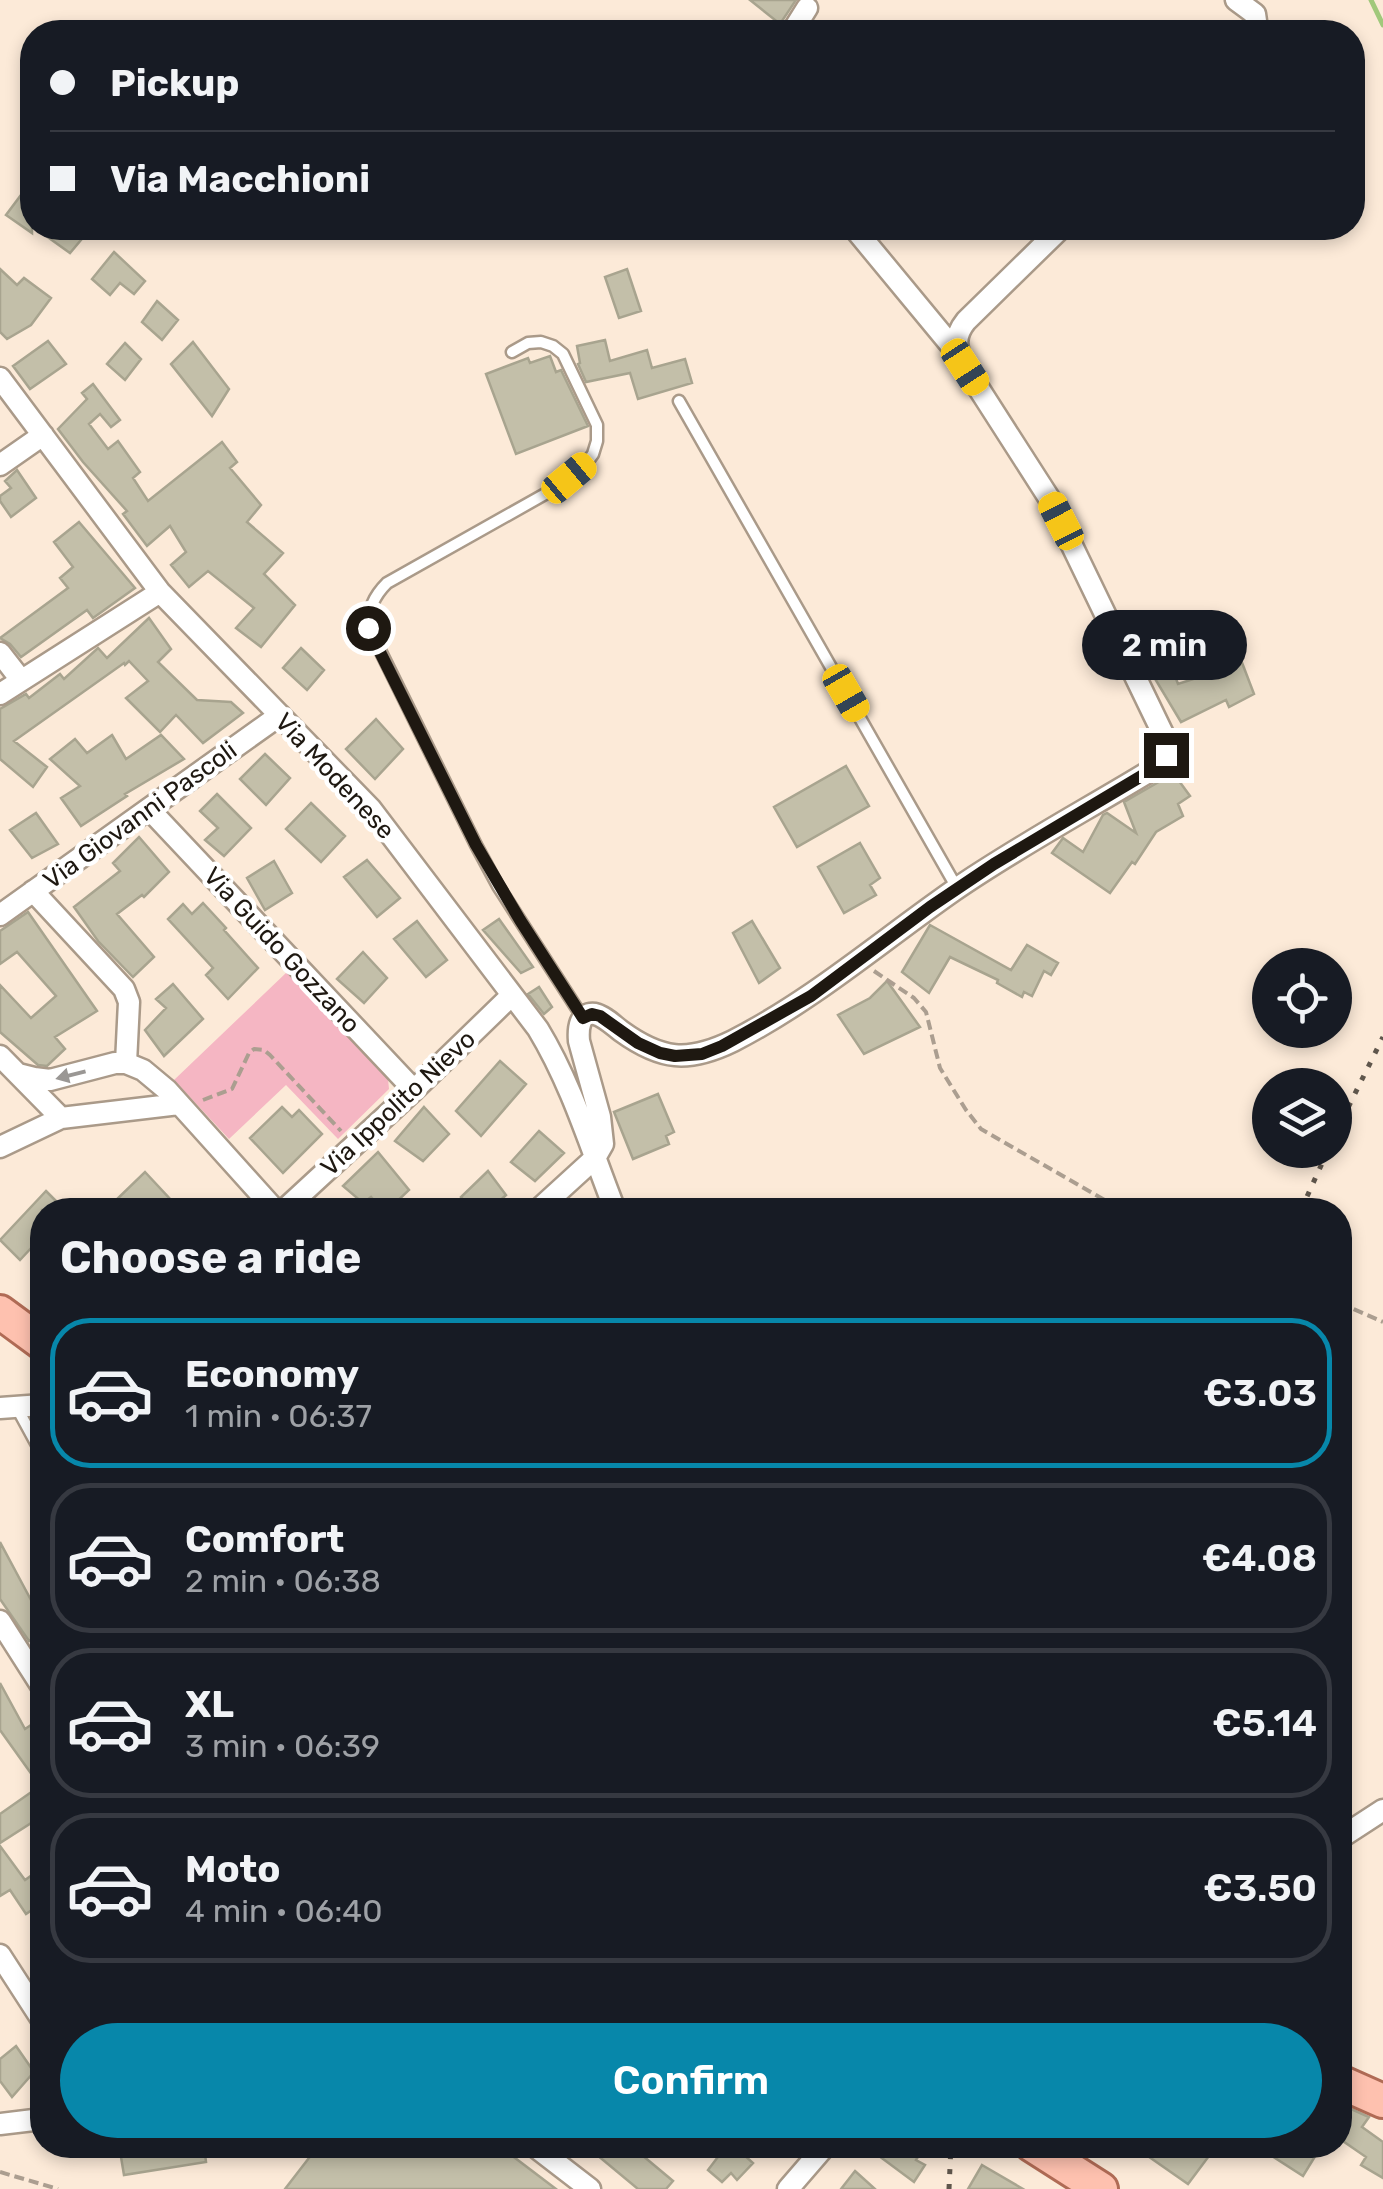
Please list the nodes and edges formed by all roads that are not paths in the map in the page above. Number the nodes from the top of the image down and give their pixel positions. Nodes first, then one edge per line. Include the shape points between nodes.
1 (1236, 0) edge
2 (807, 8) dead end
3 (800, 20) edge
4 (1256, 20) edge
5 (864, 240) edge
6 (1049, 240) edge
7 (512, 352) dead end
8 (960, 357) junction
9 (0, 378) edge
10 (679, 401) dead end
11 (42, 435) junction
12 (0, 465) edge
13 (160, 592) junction
14 (0, 653) edge
15 (22, 680) junction
16 (0, 694) edge
17 (280, 715) junction
18 (149, 809) junction
19 (957, 888) junction
20 (33, 891) junction
21 (0, 915) edge
22 (512, 995) junction
23 (583, 1018) junction
24 (0, 1056) edge
25 (126, 1063) junction
26 (18, 1074) junction
27 (414, 1090) junction
28 (179, 1104) junction
29 (61, 1118) junction
30 (0, 1147) edge
31 (595, 1158) junction
32 (264, 1198) edge
33 (297, 1198) edge
34 (551, 1198) edge
35 (610, 1198) edge
36 (0, 1312) edge
37 (30, 1334) edge
38 (8, 1408) edge
39 (30, 1438) edge
40 (1, 1624) edge
41 (30, 1669) edge
42 (1383, 1810) edge
43 (1352, 1830) edge
44 (0, 1955) edge
45 (30, 2001) edge
46 (1352, 2087) edge
47 (1383, 2101) edge
48 (30, 2120) edge
49 (0, 2124) edge
50 (554, 2158) edge
51 (815, 2158) edge
52 (1052, 2158) edge
53 (590, 2189) edge
54 (788, 2189) edge
55 (1101, 2189) edge

1 - 4 street
2 - 3 street
5 - 8 street
6 - 8 street via 966,320 956,337
7 - 23 lane via 542,342 563,354 597,425 593,454 554,489 387,583 372,603 368,628 476,845
8 - 19 street via 1049,498 1167,747 1155,768
9 - 11 street, Via Modenese
10 - 19 lane
11 - 12 street
11 - 13 street, Via Modenese
13 - 15 street
13 - 17 street, Via Modenese
14 - 15 street
15 - 16 street
17 - 18 street, Via Giovanni Pascoli
17 - 22 street, Via Modenese via 371,810
18 - 20 street, Via Giovanni Pascoli
18 - 27 street, Via Guido Gozzano
19 - 23 street via 811,996 702,1054 660,1053 600,1016
20 - 21 street, Via Giovanni Pascoli
20 - 25 street via 124,989
22 - 27 street, Via Ippolito Nievo
22 - 31 street, Via Modenese via 555,1056
23 - 31 street via 578,1029 603,1144
24 - 26 street
25 -> 26 street via 50,1080
25 - 28 street via 156,1078
26 - 29 street
27 - 33 street, Via Ippolito Nievo
28 - 29 street
28 - 32 street
29 - 30 street
31 - 34 street
31 - 35 street, Via Modenese
36 - 37 main road
38 - 39 lane
40 - 41 street
42 - 43 street
44 - 45 street
46 - 47 main road
48 - 49 street
50 - 53 street
51 - 54 street
52 - 55 main road

